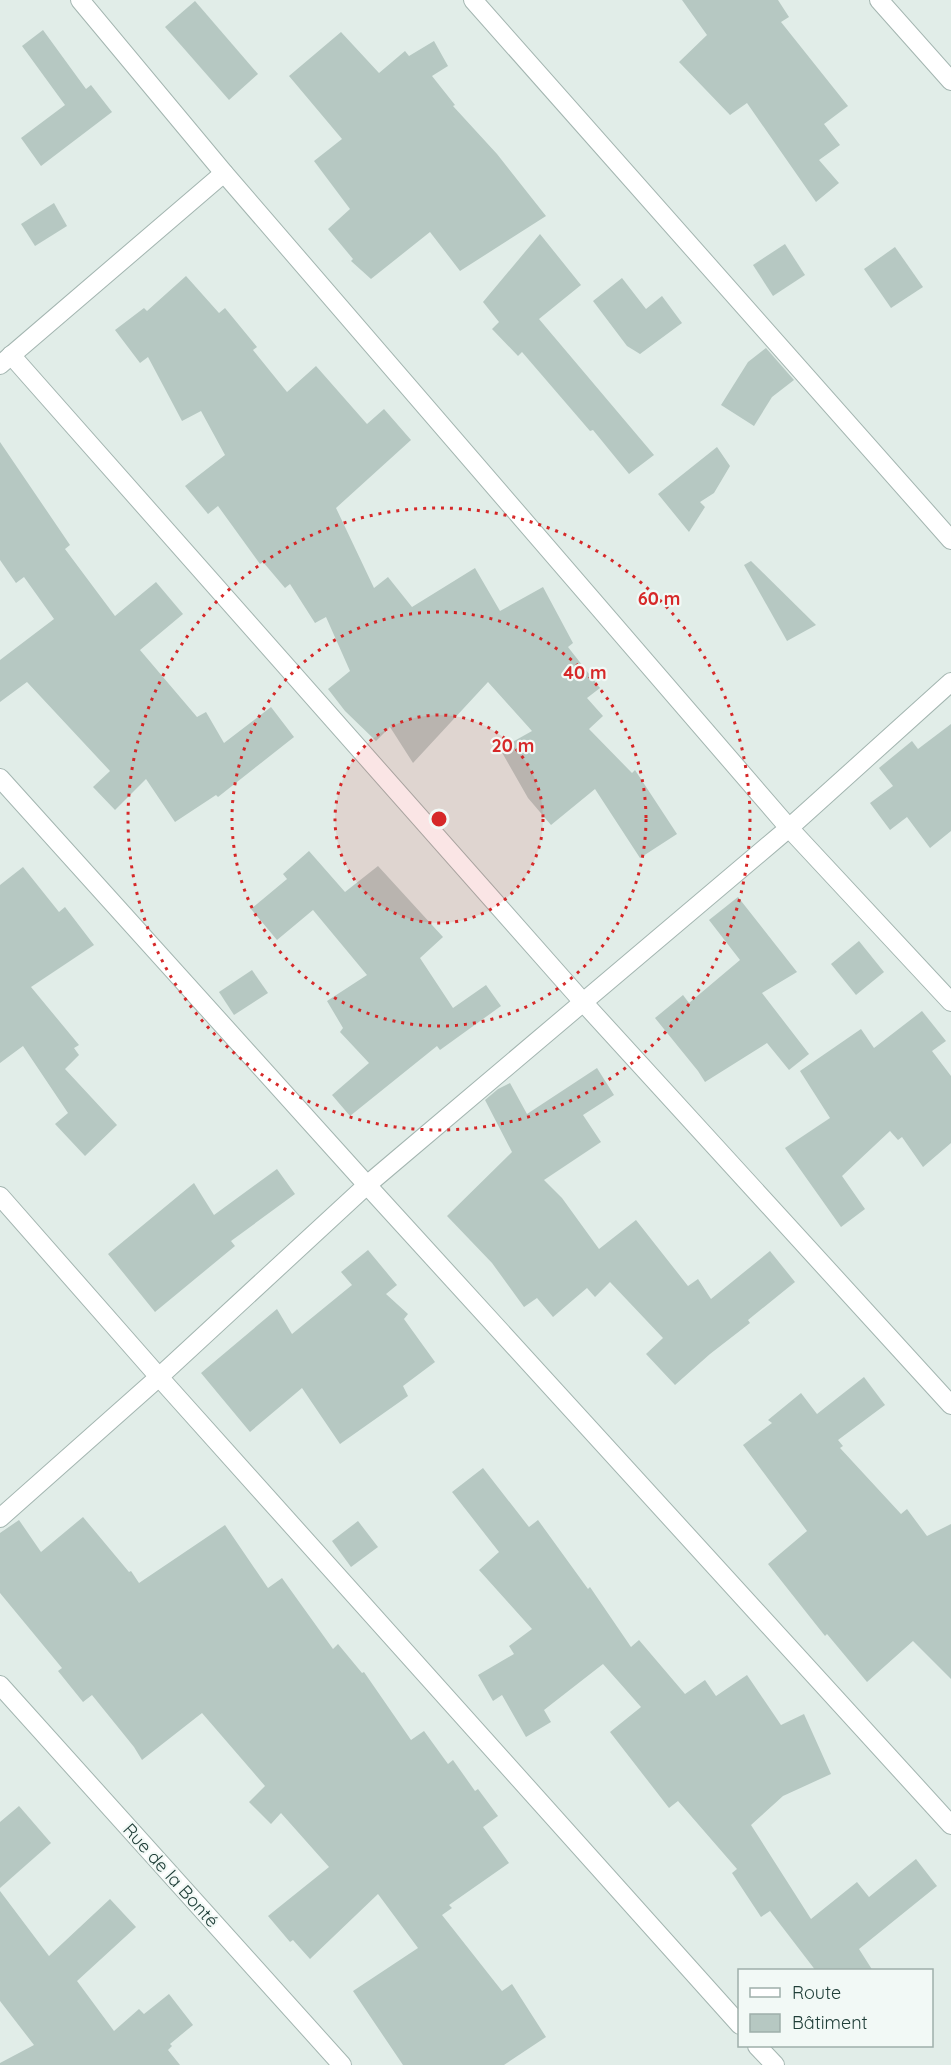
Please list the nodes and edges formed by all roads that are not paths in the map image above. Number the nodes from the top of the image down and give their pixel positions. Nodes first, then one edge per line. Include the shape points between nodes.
1 (80, 0) edge
2 (473, 0) edge
3 (879, 0) edge
4 (951, 81) edge
5 (224, 173) junction
6 (5, 360) edge
7 (951, 540) edge
8 (951, 682) edge
9 (0, 778) edge
10 (789, 828) junction
11 (582, 1002) junction
12 (951, 1002) edge
13 (367, 1185) junction
14 (0, 1196) edge
15 (159, 1377) junction
16 (951, 1405) edge
17 (0, 1518) edge
18 (0, 1685) edge
19 (951, 1825) edge
20 (738, 2023) edge
21 (759, 2047) edge
22 (342, 2065) edge
23 (775, 2065) edge

1 - 5 street
2 - 7 street
3 - 4 street
5 - 6 street
5 - 10 street
6 - 11 street
8 - 10 street
9 - 13 street
10 - 11 street
10 - 12 street
11 - 13 street
11 - 16 street
13 - 15 street
13 - 19 street
14 - 15 street
15 - 17 street
15 - 20 street
18 - 22 street, Rue de la Bonté
21 - 23 street

